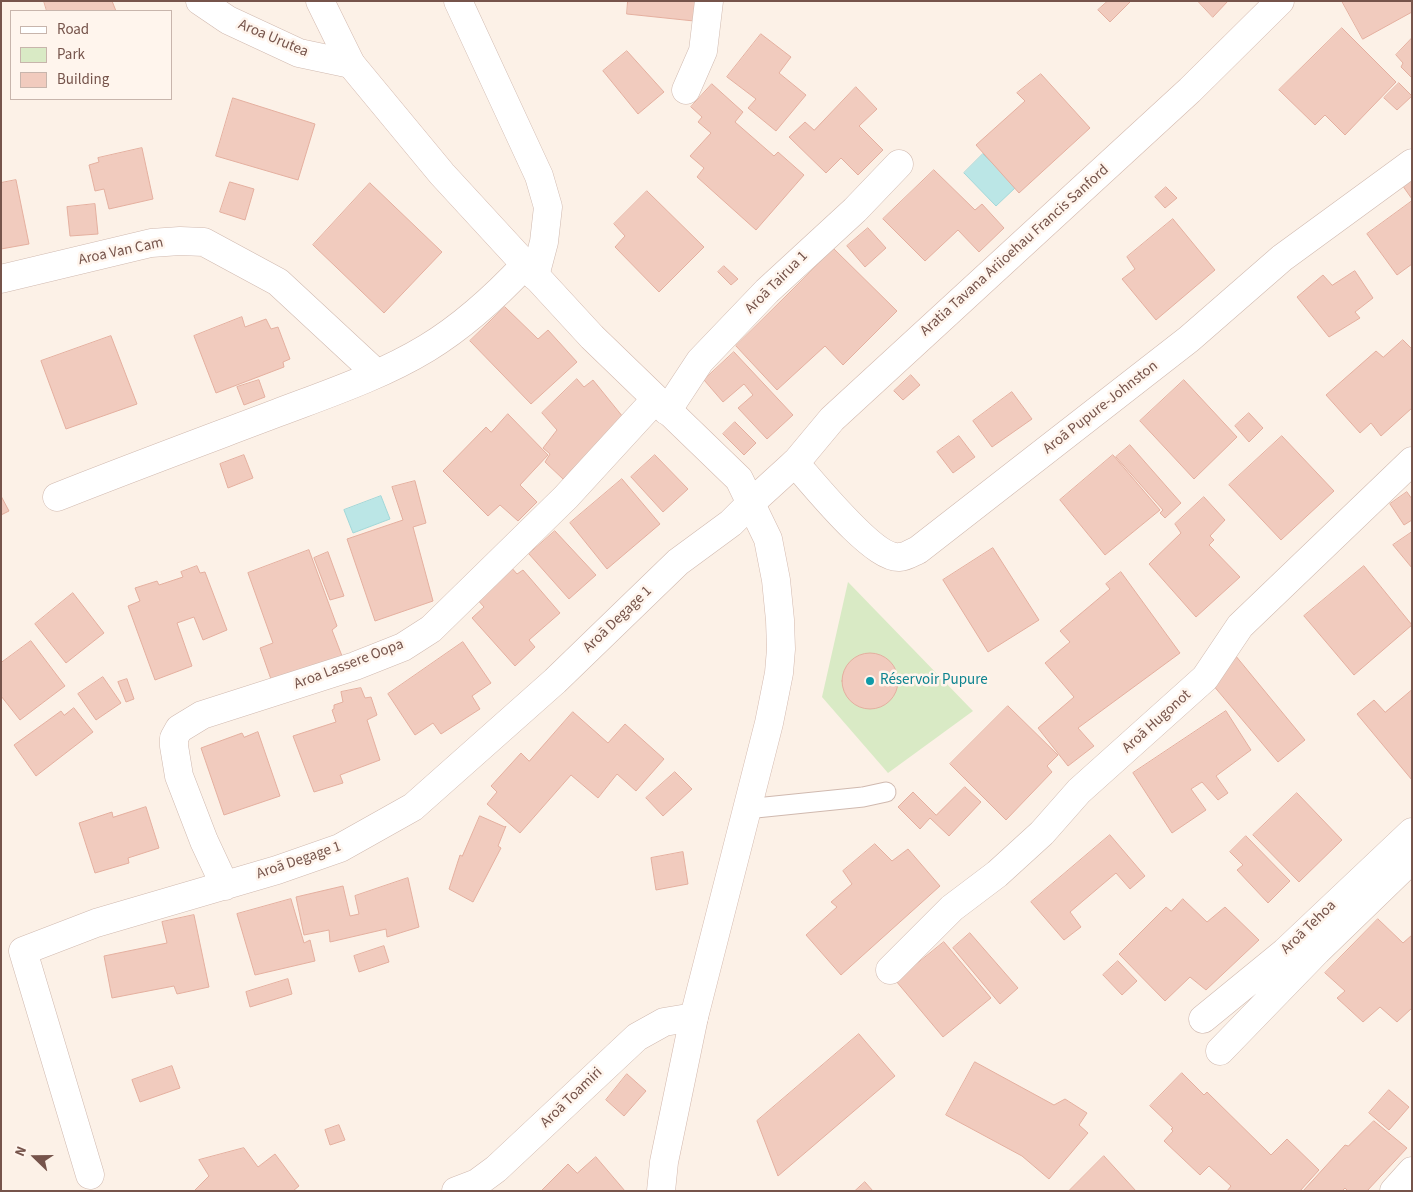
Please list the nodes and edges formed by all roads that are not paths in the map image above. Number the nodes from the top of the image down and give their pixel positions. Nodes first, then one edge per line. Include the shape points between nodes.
1 (200, 1) edge
2 (320, 1) edge
3 (458, 1) edge
4 (710, 1) edge
5 (1280, 1) edge
6 (351, 64) junction
7 (686, 90) dead end
8 (1412, 163) edge
9 (899, 164) dead end
10 (530, 270) junction
11 (1, 279) edge
12 (376, 373) junction
13 (661, 406) junction
14 (1412, 461) edge
15 (795, 463) junction
16 (56, 496) dead end
17 (752, 502) junction
18 (886, 792) dead end
19 (746, 809) junction
20 (1412, 832) edge
21 (1412, 859) edge
22 (225, 886) junction
23 (890, 970) dead end
24 (694, 1017) junction
25 (1203, 1019) dead end
26 (1220, 1051) dead end
27 (1412, 1171) edge
28 (90, 1175) dead end
29 (456, 1191) edge
30 (661, 1191) edge
31 (1394, 1191) edge

1 - 6 street, Aroa Urutea via 228,20 299,53
2 - 6 street
3 - 10 street via 539,176 548,207 544,242
4 - 7 street via 704,51
5 - 15 street, Aratia Tavana Ariioehau Francis Sanford via 1190,90 832,419
6 - 10 street via 442,174
8 - 15 street, Aroā Pupure-Johnston via 1282,258 1190,339 918,550 899,558 886,554 859,534
9 - 13 street, Aroā Tairua 1 via 856,210 767,291
10 - 12 street via 441,339
10 - 13 street
11 - 12 street, Aroa Van Cam via 150,243 204,242 278,282
12 - 16 street
13 - 17 street via 739,479
13 - 22 street, Aroa Lassere Oopa via 431,629 403,647 355,666 202,715 179,728 174,738 179,776
14 - 23 street, Aroā Hugonot via 1240,626 1205,678 1079,791 1042,833 952,908
15 - 17 street, Aratia Tavana Ariioehau Francis Sanford
17 - 19 street via 768,538 776,580 781,649 769,724
17 - 22 street, Aroā Degage 1 via 731,523 678,562 555,681 413,807 340,848
18 - 19 lane
19 - 24 street
20 - 25 street, Aroā Tehoa via 1285,952
21 - 26 street, Aroā Tehoa
22 - 28 street, Aroā Degage 1 via 96,923 24,951
24 - 29 street, Aroā Toamiri via 664,1022 632,1040 496,1169 477,1183
24 - 30 street
27 - 31 street

